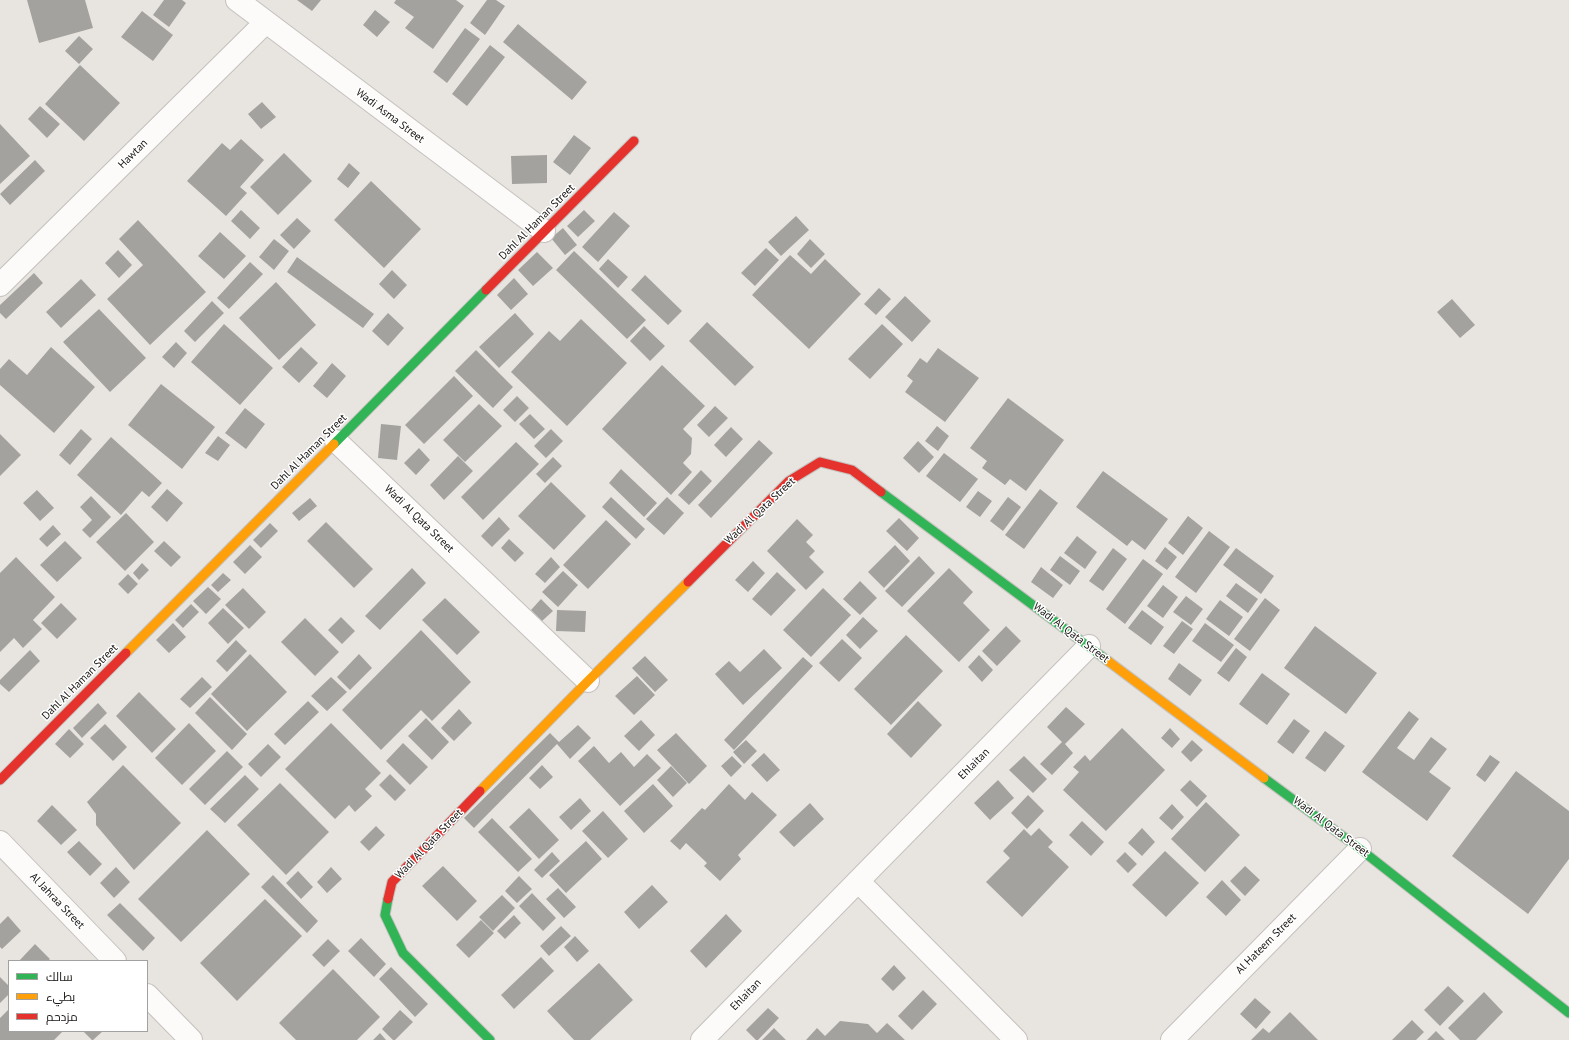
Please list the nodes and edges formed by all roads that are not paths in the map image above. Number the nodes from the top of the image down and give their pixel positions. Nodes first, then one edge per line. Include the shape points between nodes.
1 (237, 0) edge
2 (266, 22) junction
3 (634, 141) dead end
4 (544, 231) junction
5 (0, 285) edge
6 (336, 441) junction
7 (1089, 646) junction
8 (588, 681) junction
9 (0, 780) edge
10 (0, 842) edge
11 (1360, 849) junction
12 (858, 881) junction
13 (114, 960) edge
14 (148, 996) edge
15 (1569, 1013) edge
16 (191, 1040) edge
17 (490, 1040) edge
18 (702, 1040) edge
19 (1016, 1040) edge
20 (1172, 1040) edge

1 - 2 street, Wadi Asma Street
2 - 4 street, Wadi Asma Street
2 - 5 street, Hawtan
3 - 4 street, Dahl Al Haman Street
4 - 6 street, Dahl Al Haman Street
6 - 8 street, Wadi Al Qata Street
6 - 9 street, Dahl Al Haman Street
7 - 8 street, Wadi Al Qata Street via 852,470 820,462 789,481
7 - 11 street, Wadi Al Qata Street
7 - 12 street, Ehlaitan
8 - 17 street, Wadi Al Qata Street via 392,882 385,915 403,953
10 - 13 street, Al Jahraa Street
11 - 15 street, Wadi Al Qata Street
11 - 20 street, Al Hateem Street
12 - 18 street, Ehlaitan
12 - 19 street
14 - 16 street

